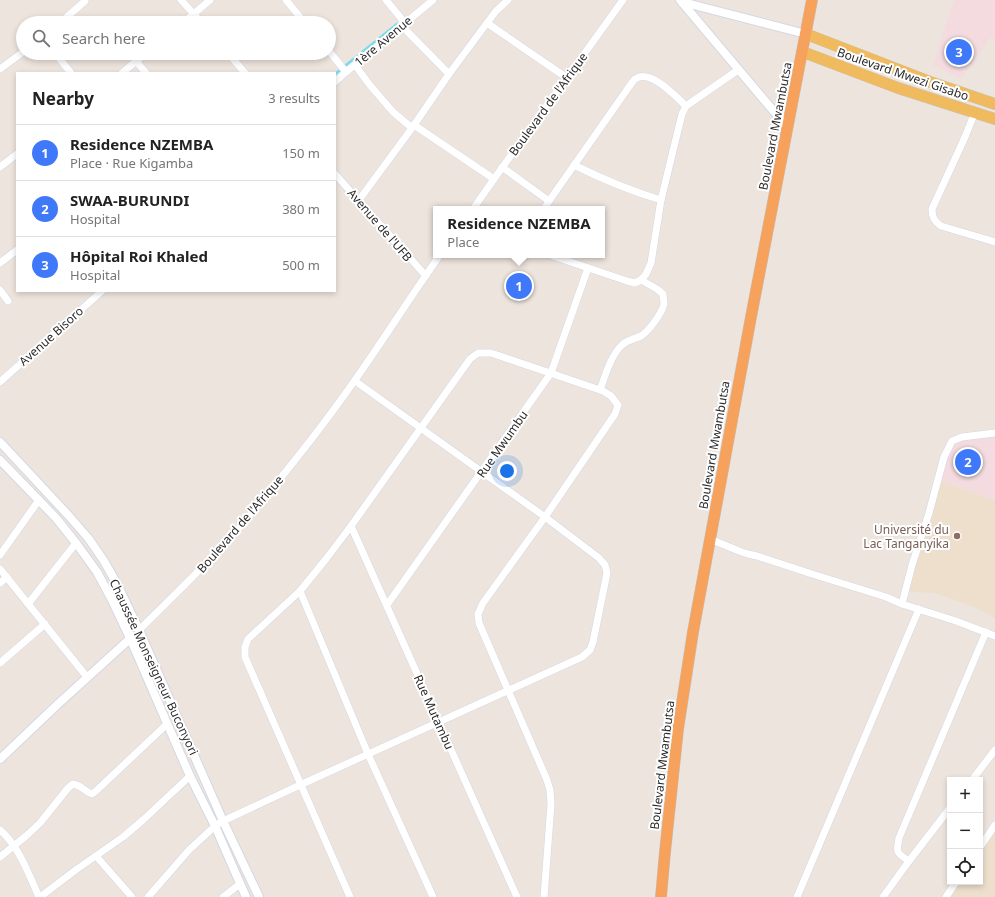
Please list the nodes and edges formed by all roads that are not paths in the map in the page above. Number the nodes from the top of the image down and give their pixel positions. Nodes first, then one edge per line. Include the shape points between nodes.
1 (181, 0) edge
2 (210, 0) edge
3 (286, 0) edge
4 (386, 0) edge
5 (433, 0) edge
6 (508, 0) edge
7 (812, 0) edge
8 (85, 1) edge
9 (681, 1) edge
10 (619, 2) edge
11 (194, 14) junction
12 (68, 16) edge
13 (192, 16) edge
14 (299, 16) edge
15 (487, 23) junction
16 (403, 24) junction
17 (806, 34) junction
18 (803, 52) junction
19 (16, 57) edge
20 (61, 60) edge
21 (234, 60) edge
22 (336, 60) edge
23 (136, 61) joint
24 (355, 65) junction
25 (0, 69) edge
26 (738, 70) junction
27 (70, 72) edge
28 (123, 72) edge
29 (145, 72) edge
30 (244, 72) edge
31 (346, 72) junction
32 (449, 74) junction
33 (567, 78) junction
34 (336, 81) edge
35 (995, 104) edge
36 (686, 106) junction
37 (975, 112) junction
38 (995, 119) edge
39 (413, 126) junction
40 (787, 127) junction
41 (16, 155) edge
42 (574, 165) junction
43 (0, 167) edge
44 (502, 167) junction
45 (336, 175) edge
46 (494, 179) junction
47 (359, 200) junction
48 (662, 200) junction
49 (549, 201) junction
50 (475, 206) edge
51 (546, 206) edge
52 (995, 242) edge
53 (16, 251) edge
54 (438, 258) edge
55 (559, 258) edge
56 (0, 263) edge
57 (588, 268) junction
58 (426, 276) junction
59 (641, 280) junction
60 (0, 290) edge
61 (101, 292) edge
62 (8, 301) dead end
63 (551, 373) junction
64 (355, 381) junction
65 (0, 382) edge
66 (600, 390) junction
67 (421, 428) junction
68 (995, 433) edge
69 (0, 442) edge
70 (0, 460) edge
71 (482, 472) junction
72 (39, 500) junction
73 (545, 517) junction
74 (351, 526) junction
75 (710, 539) junction
76 (76, 543) junction
77 (0, 555) edge
78 (0, 569) edge
79 (7, 577) junction
80 (0, 583) edge
81 (300, 591) junction
82 (28, 604) junction
83 (902, 604) junction
84 (387, 605) junction
85 (919, 609) junction
86 (45, 624) junction
87 (139, 630) junction
88 (986, 632) junction
89 (995, 636) edge
90 (130, 638) junction
91 (0, 663) edge
92 (88, 677) junction
93 (509, 690) junction
94 (439, 722) junction
95 (167, 724) junction
96 (995, 750) edge
97 (368, 754) junction
98 (0, 759) edge
99 (190, 776) junction
100 (974, 777) edge
101 (300, 785) junction
102 (947, 812) edge
103 (223, 821) junction
104 (995, 825) edge
105 (215, 826) junction
106 (0, 830) edge
107 (983, 843) edge
108 (14, 845) junction
109 (96, 856) junction
110 (0, 857) edge
111 (909, 861) junction
112 (240, 884) junction
113 (954, 885) edge
114 (39, 897) edge
115 (132, 897) edge
116 (148, 897) edge
117 (223, 897) edge
118 (246, 897) edge
119 (259, 897) edge
120 (350, 897) edge
121 (433, 897) edge
122 (517, 897) edge
123 (544, 897) edge
124 (661, 897) edge
125 (796, 897) edge
126 (883, 897) edge
127 (946, 897) edge

1 - 11 street
2 - 11 street
3 - 14 street
4 - 16 street
5 - 16 street, 1ère Avenue
6 - 15 street
7 - 17 highway, Boulevard Mwambutsa
8 - 12 street
9 - 17 street
9 - 26 street
10 - 33 street, Boulevard de l'Afrique
11 - 13 street
15 - 32 street
15 - 33 street
16 - 24 street, 1ère Avenue
16 - 32 street
17 - 18 highway, Boulevard Mwambutsa
17 - 35 main road, Boulevard Mwezi Gisabo
18 - 37 main road, Boulevard Mwezi Gisabo via 898,88
18 - 40 highway, Boulevard Mwambutsa
19 - 25 street
20 - 27 street
21 - 30 street
22 - 31 street
23 - 28 street
23 - 29 street
24 - 31 street, 1ère Avenue
24 - 39 street via 393,112
26 - 36 street
26 - 40 street
31 - 34 street, 1ère Avenue
32 - 39 street
33 - 44 street, Boulevard de l'Afrique
36 - 42 street via 660,83 650,78 636,79
36 - 48 street via 680,121
37 - 38 main road, Boulevard Mwezi Gisabo
37 - 52 street via 932,209 932,216 941,226
39 - 46 street
39 - 47 street
40 - 75 highway, Boulevard Mwambutsa
41 - 43 street
42 - 48 street via 626,188
42 - 49 street
44 - 46 street, Boulevard de l'Afrique
44 - 49 street
45 - 47 street, Avenue de l'UFB
46 - 50 street, Boulevard de l'Afrique
47 - 58 street, Avenue de l'UFB
48 - 59 street via 651,263
49 - 51 street
53 - 56 street
54 - 58 street, Boulevard de l'Afrique
55 - 57 street
57 - 59 street via 635,283
57 - 63 street, Rue Mwumbu
58 - 64 street, Boulevard de l'Afrique
59 - 66 street via 663,294 664,304 652,326 640,336 622,345 615,354
60 - 62 street
61 - 65 street, Avenue Bisoro
63 - 66 street
63 - 67 street via 491,353 478,353 470,359
63 - 71 street, Rue Mwumbu
64 - 67 street
64 - 87 street, Boulevard de l'Afrique via 244,522
66 - 73 street via 611,396 618,405 615,414
67 - 71 street
67 - 74 street
68 - 83 street via 952,440
69 - 87 street, Chaussée Monseigneur Buconyori via 70,516 89,540 117,584
70 - 72 street, Chaussée Monseigneur Buconyori
71 - 73 street
71 - 84 street, Rue Mwumbu
72 - 76 street, Chaussée Monseigneur Buconyori
72 - 77 street
73 - 93 street via 478,614 479,623
73 - 93 street via 605,565 607,573 593,642 590,650 582,657
74 - 81 street
74 - 84 street, Rue Mutambu
75 - 83 street via 739,551 872,592
75 - 124 highway, Boulevard Mwambutsa via 692,632 678,729
76 - 82 street
76 - 90 street, Chaussée Monseigneur Buconyori via 97,572
78 - 79 street
79 - 80 street
79 - 82 street
81 - 97 street
81 - 101 street via 248,639 245,647 245,657
82 - 86 street
83 - 85 street
84 - 94 street, Rue Mutambu
85 - 88 street
85 - 125 street
86 - 91 street
86 - 92 street
87 - 90 street, Boulevard de l'Afrique
87 - 103 street, Chaussée Monseigneur Buconyori
88 - 89 street
88 - 111 street via 899,838 899,854
90 - 92 street, Boulevard de l'Afrique
90 - 95 street, Chaussée Monseigneur Buconyori
92 - 98 street, Boulevard de l'Afrique
93 - 94 street
93 - 123 street via 550,790
94 - 97 street
94 - 122 street, Rue Mutambu
95 - 99 street, Chaussée Monseigneur Buconyori
95 - 108 street via 92,794 78,784 73,784 40,823
96 - 100 street
97 - 101 street
97 - 121 street
99 - 105 street, Chaussée Monseigneur Buconyori
99 - 109 street via 143,820
101 - 103 street
101 - 120 street
102 - 111 street
103 - 105 street
103 - 119 street, Chaussée Monseigneur Buconyori
104 - 107 street
105 - 112 street, Chaussée Monseigneur Buconyori
105 - 116 street via 189,850
106 - 108 street
108 - 110 street
108 - 114 street
109 - 114 street
109 - 115 street
111 - 126 street
112 - 117 street
112 - 118 street, Chaussée Monseigneur Buconyori
113 - 127 street

